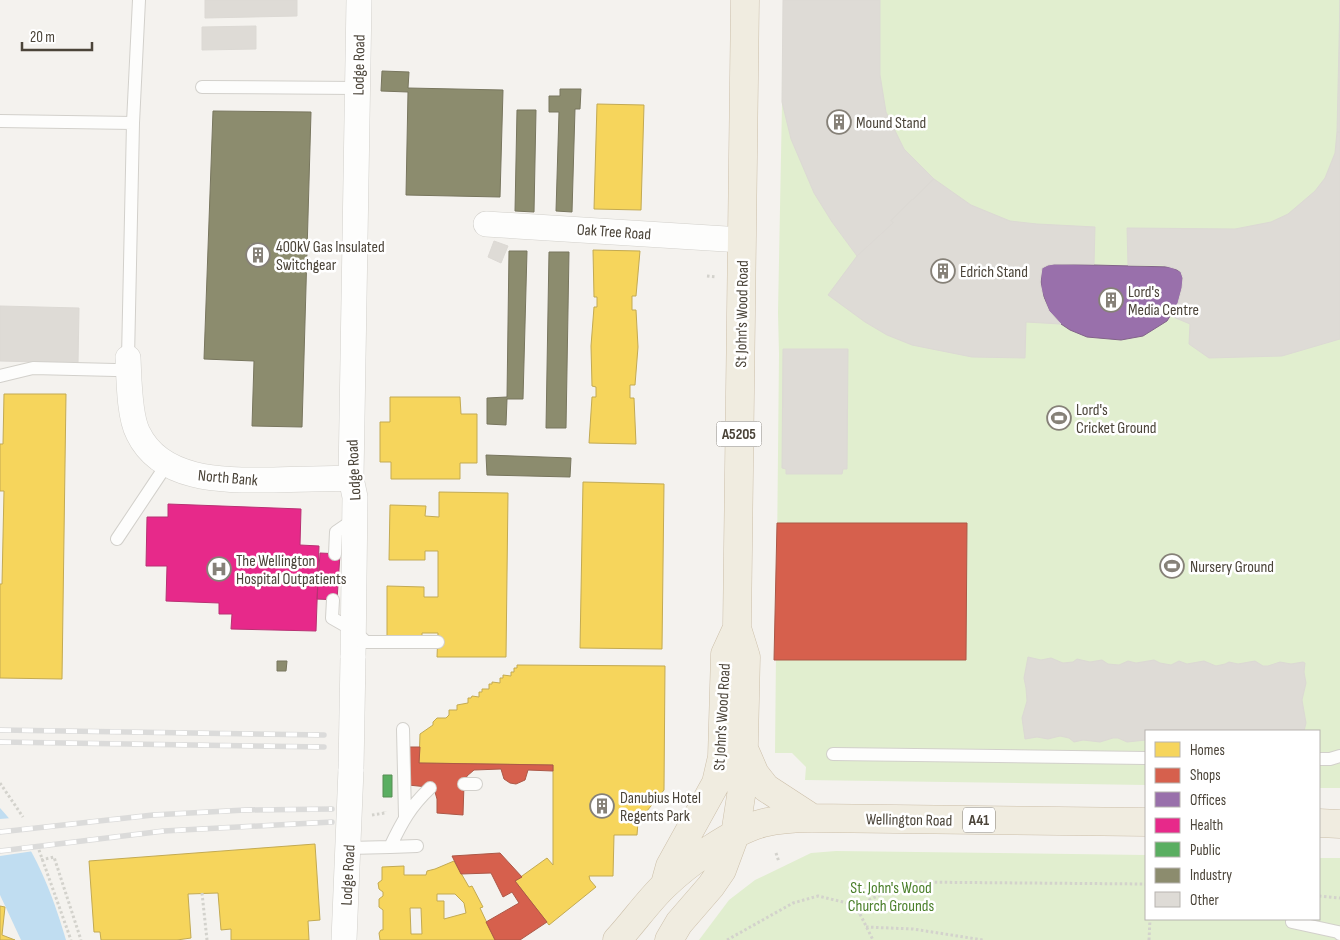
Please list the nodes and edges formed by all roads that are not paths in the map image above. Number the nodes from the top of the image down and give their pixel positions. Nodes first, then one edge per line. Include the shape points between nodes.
1 (139, 0) edge
2 (359, 0) edge
3 (745, 0) edge
4 (202, 87) dead end
5 (357, 88) junction
6 (0, 121) edge
7 (133, 124) junction
8 (486, 224) dead end
9 (742, 240) junction
10 (128, 363) junction
11 (0, 376) edge
12 (167, 464) junction
13 (351, 478) junction
14 (355, 519) junction
15 (117, 539) dead end
16 (335, 554) dead end
17 (333, 600) dead end
18 (737, 628) junction
19 (354, 630) junction
20 (438, 642) dead end
21 (403, 730) dead end
22 (744, 750) junction
23 (833, 754) dead end
24 (1340, 756) edge
25 (1145, 758) edge
26 (1320, 759) edge
27 (430, 788) dead end
28 (405, 816) junction
29 (812, 818) junction
30 (1145, 822) edge
31 (1320, 823) edge
32 (1340, 824) edge
33 (736, 835) junction
34 (417, 846) dead end
35 (390, 847) junction
36 (348, 848) junction
37 (665, 885) junction
38 (1292, 922) dead end
39 (1340, 934) edge
40 (344, 940) edge
41 (617, 940) edge
42 (669, 940) edge

1 - 7 lane
2 - 5 street, Lodge Road
3 - 9 highway, St John's Wood Road / A5205
4 - 5 lane
5 - 13 street, Lodge Road
6 - 7 lane
7 - 10 lane
8 - 9 street, Oak Tree Road
9 - 18 highway, St John's Wood Road / A5205
10 - 11 lane via 115,370 33,368
10 - 12 street, North Bank via 137,432
12 - 13 street, North Bank via 221,479
12 - 15 lane
13 - 14 street, Lodge Road
14 - 16 lane via 336,532
14 - 19 street, Lodge Road
17 - 19 lane via 332,618
18 - 22 highway, St John's Wood Road / A5205 via 746,657
18 - 37 highway, St John's Wood Road / A5205 via 725,654 722,757 716,783 670,866
19 - 20 lane via 366,642
19 - 36 street, Lodge Road, bridge
21 - 28 lane
22 - 29 highway, A5205 via 755,774 766,788
22 - 33 highway, St John's Wood Road / A5205
23 - 25 lane
24 - 26 lane
27 - 28 lane
28 - 35 lane
29 - 30 highway, Wellington Road / A41
29 - 33 highway, Wellington Road / A41 via 764,822
31 - 32 highway
33 - 37 highway, Wellington Road / A41 via 710,850
33 - 42 highway via 722,870
34 - 35 lane
35 - 36 lane
36 - 40 street, Lodge Road
37 - 41 highway, Wellington Road / A41
38 - 39 lane

